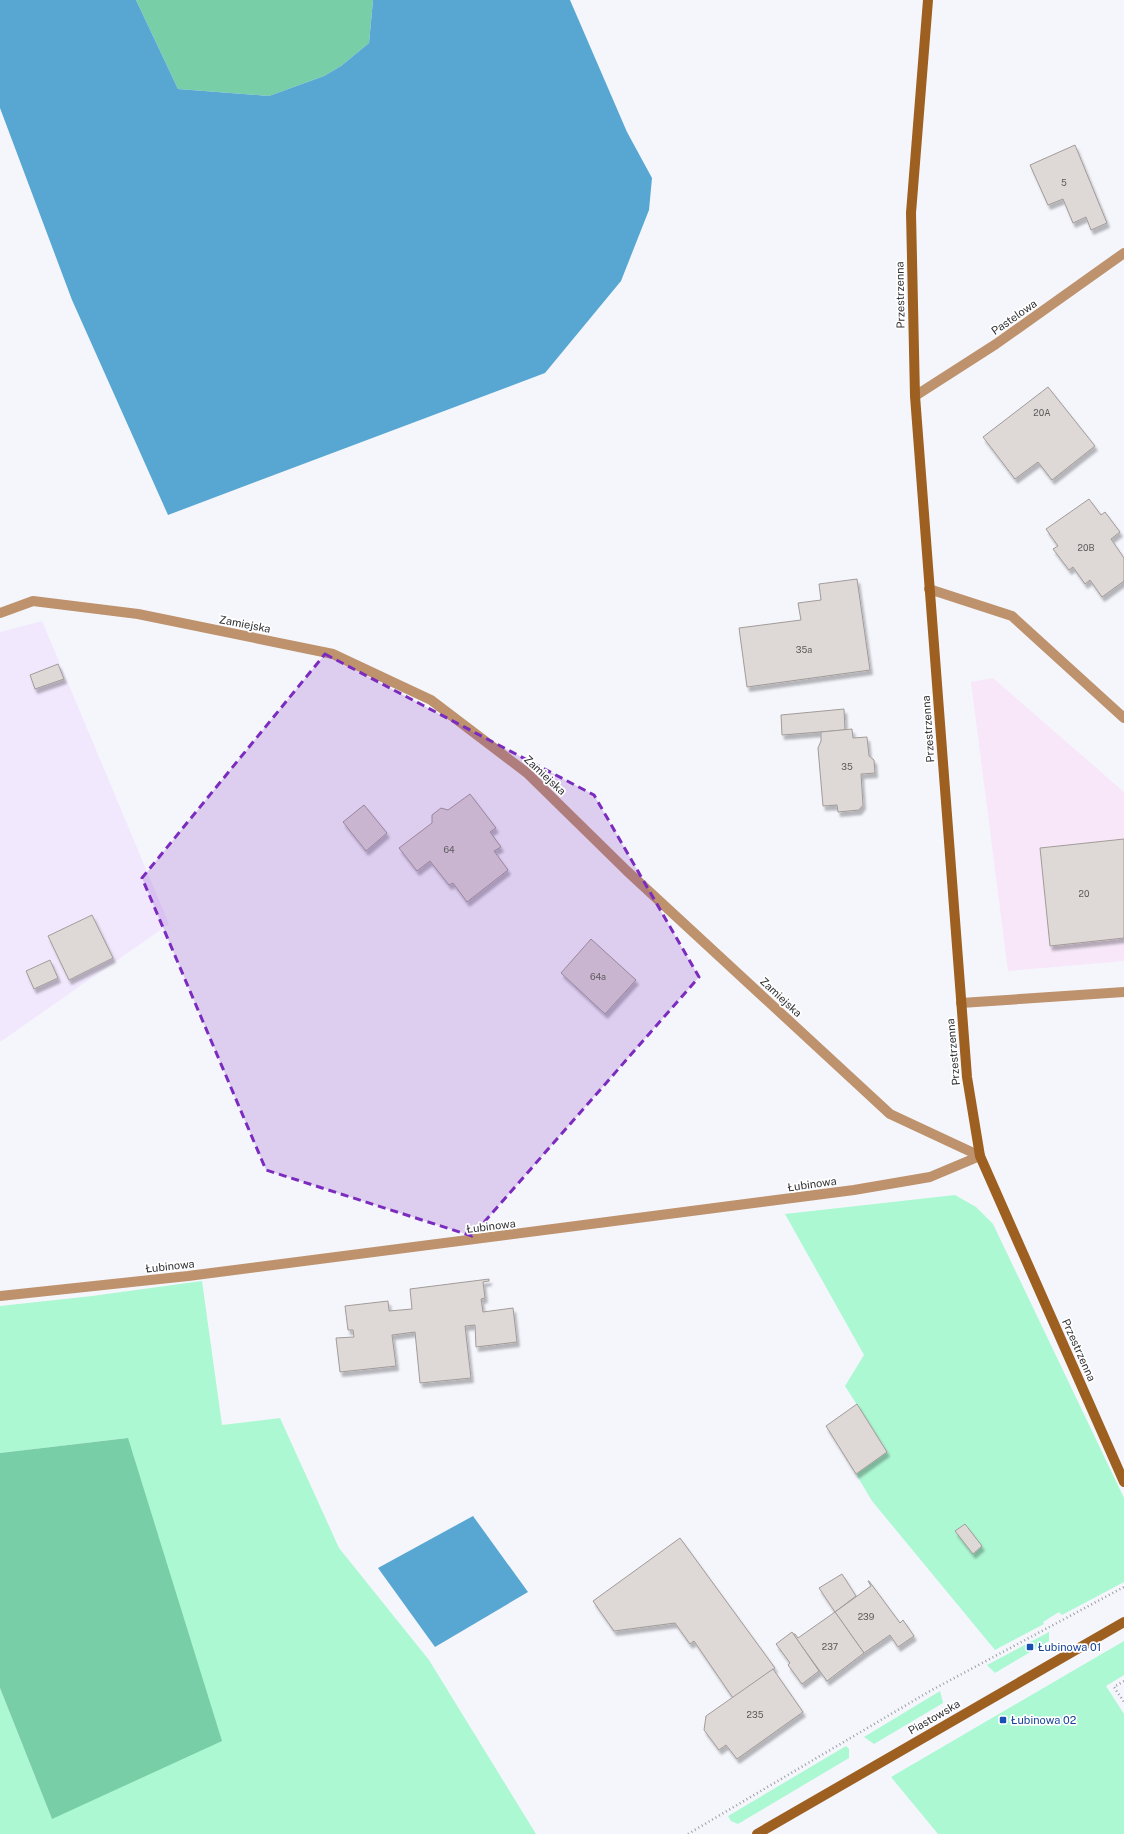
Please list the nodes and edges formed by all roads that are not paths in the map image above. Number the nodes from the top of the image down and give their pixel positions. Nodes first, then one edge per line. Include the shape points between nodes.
1 (928, 0) edge
2 (1124, 253) edge
3 (914, 396) junction
4 (930, 589) junction
5 (0, 612) edge
6 (1124, 718) edge
7 (1124, 992) edge
8 (961, 1003) junction
9 (980, 1156) junction
10 (0, 1296) edge
11 (1124, 1482) edge
12 (1124, 1622) edge
13 (757, 1834) edge

1 - 3 street, Przestrzenna via 911,213
2 - 3 street, Pastelowa via 996,344
3 - 4 street, Przestrzenna
4 - 6 street via 1012,616
4 - 8 street, Przestrzenna
5 - 9 street, Zamiejska via 33,601 138,614 333,654 431,700 527,773 627,871 890,1114
7 - 8 street
8 - 9 street, Przestrzenna via 967,1077
9 - 10 street, Łubinowa via 930,1177 854,1190 204,1274
9 - 11 street, Przestrzenna
12 - 13 street, Piastowska

